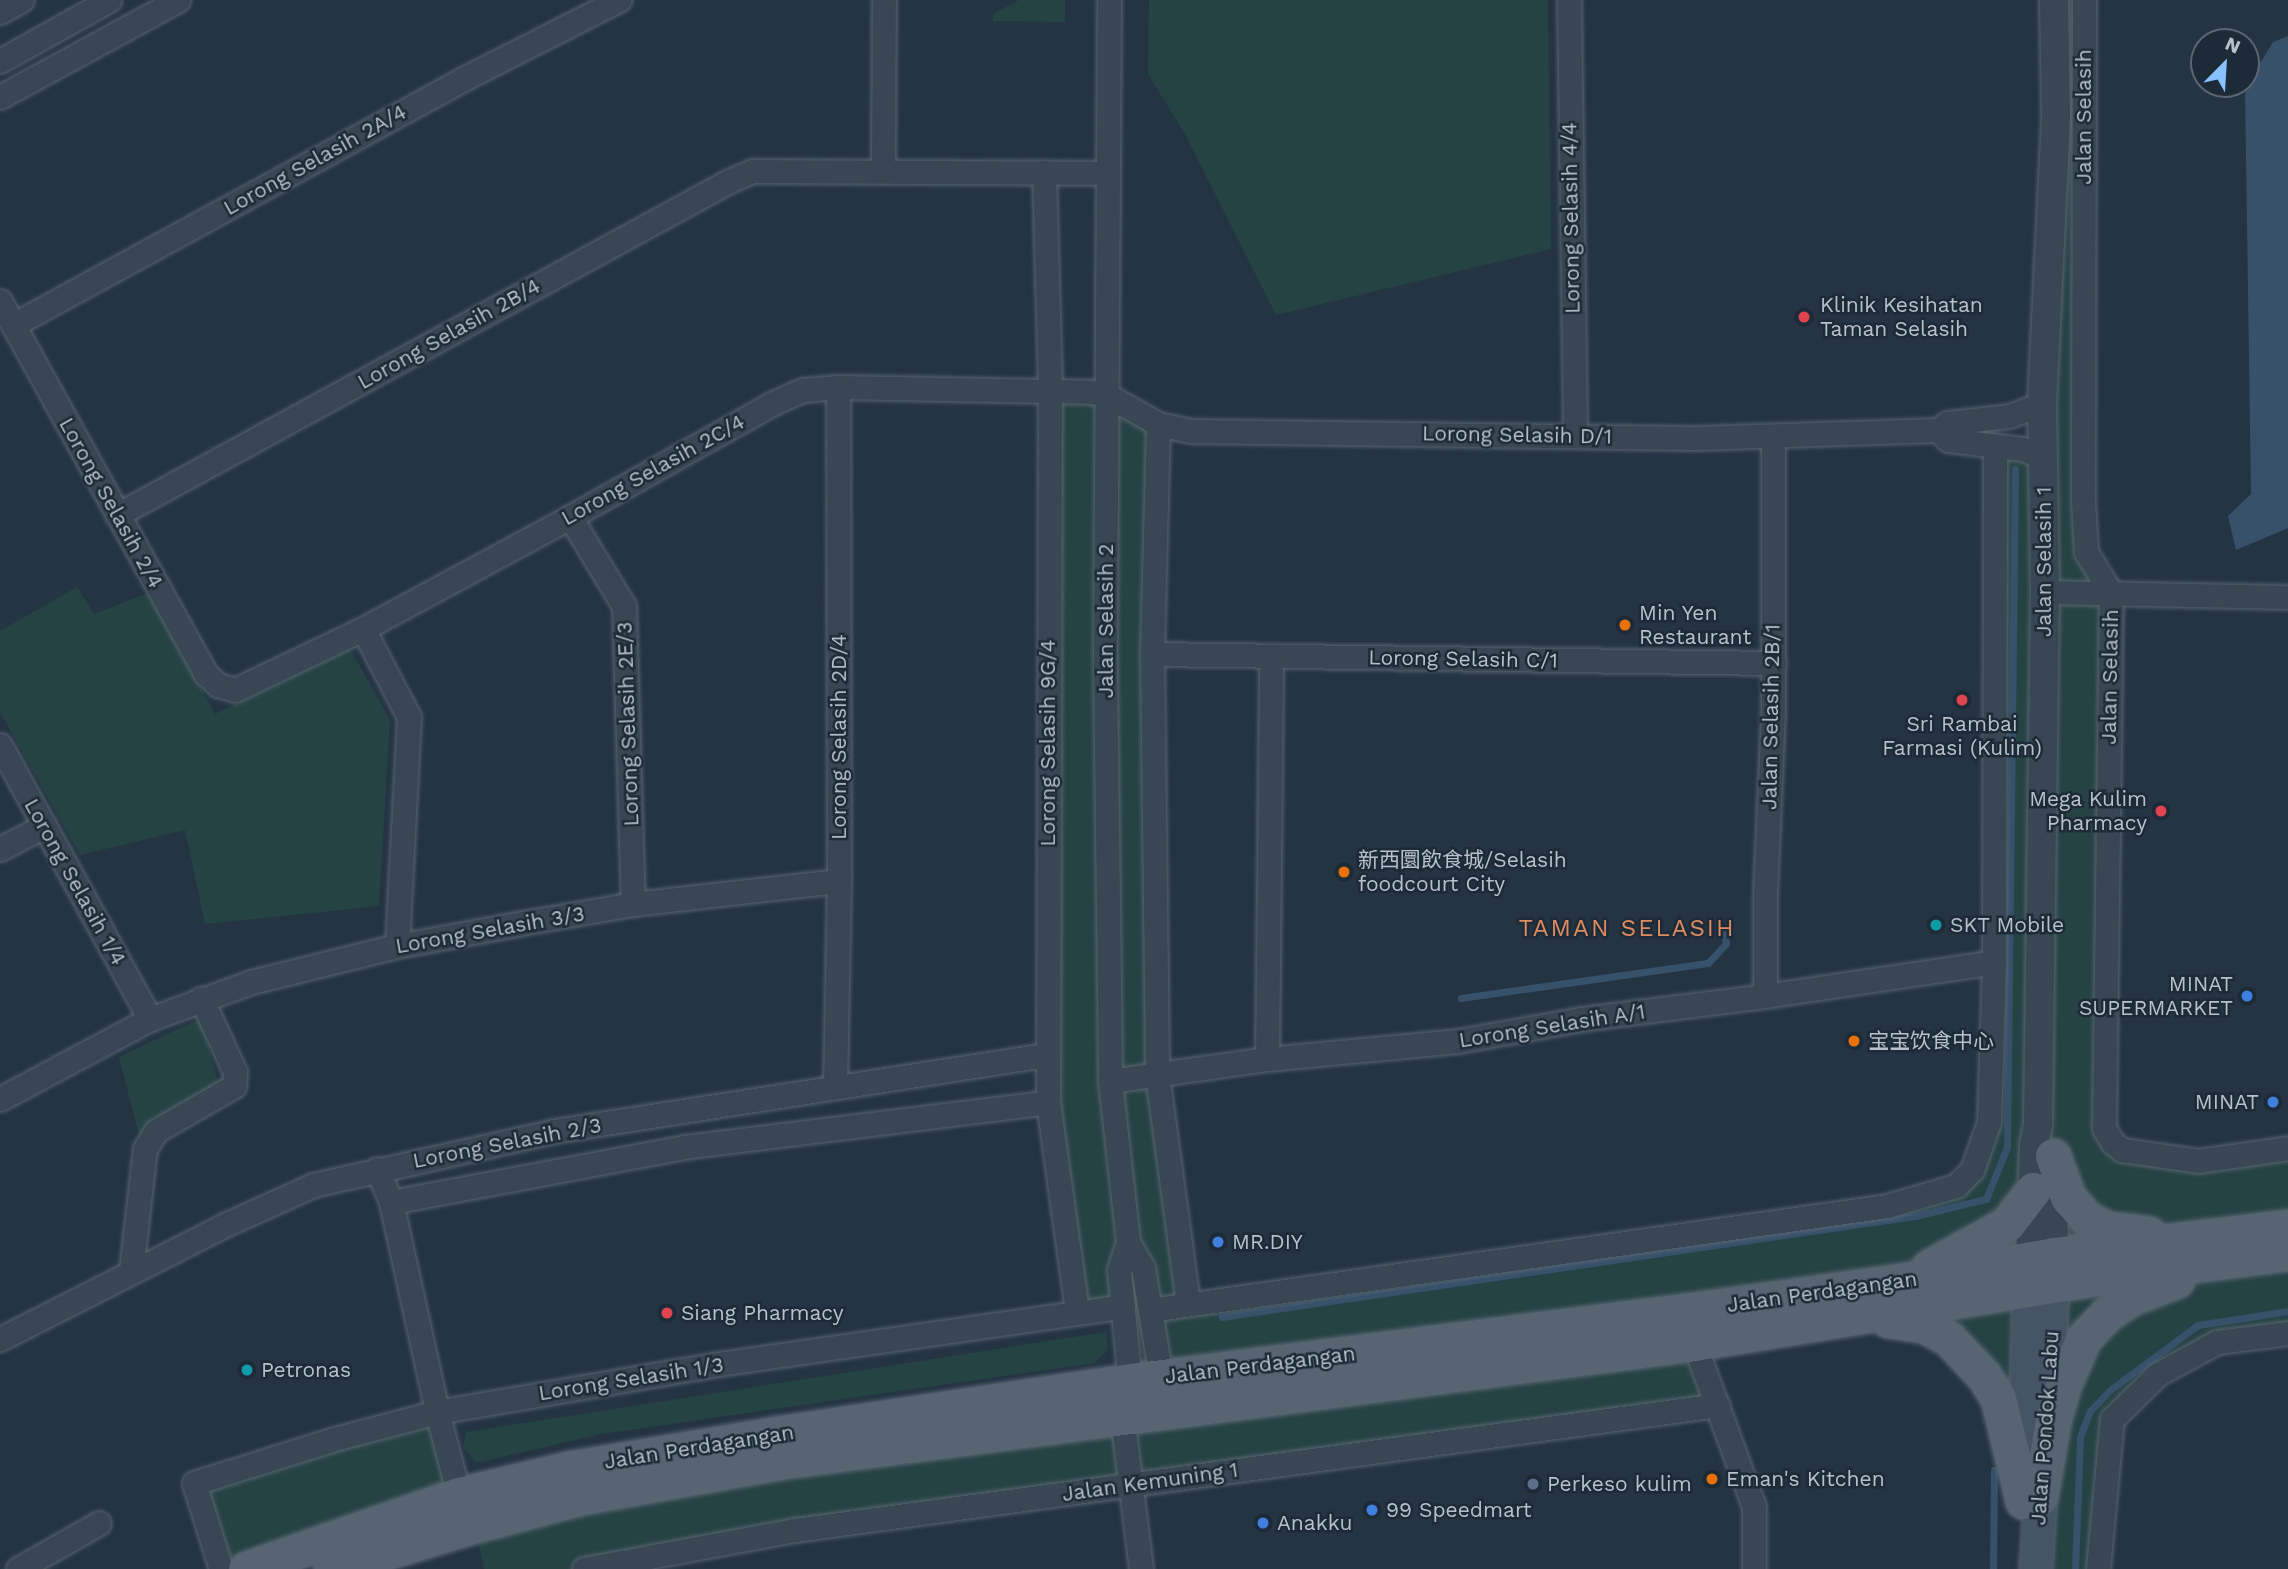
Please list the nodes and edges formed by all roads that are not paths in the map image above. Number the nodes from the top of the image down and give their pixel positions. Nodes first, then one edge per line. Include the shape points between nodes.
1 (22, 0) edge
2 (109, 0) edge
3 (178, 0) edge
4 (619, 0) edge
5 (884, 0) edge
6 (1109, 0) edge
7 (1569, 0) edge
8 (2054, 0) edge
9 (2084, 0) edge
10 (0, 12) edge
11 (0, 61) edge
12 (0, 97) edge
13 (883, 170) junction
14 (1044, 172) junction
15 (1107, 173) junction
16 (0, 301) edge
17 (13, 325) junction
18 (838, 387) junction
19 (1049, 390) junction
20 (1105, 394) junction
21 (2042, 404) junction
22 (1158, 424) junction
23 (1938, 430) junction
24 (1575, 436) junction
25 (1773, 438) junction
26 (1995, 446) junction
27 (2043, 457) junction
28 (117, 515) junction
29 (570, 517) junction
30 (2045, 592) junction
31 (2111, 593) junction
32 (2288, 597) edge
33 (363, 629) junction
34 (1152, 654) junction
35 (1271, 656) junction
36 (1774, 663) junction
37 (235, 690) joint
38 (0, 745) edge
39 (44, 826) junction
40 (0, 849) edge
41 (839, 881) junction
42 (633, 904) junction
43 (397, 946) junction
44 (1994, 962) junction
45 (1765, 996) junction
46 (201, 998) junction
47 (150, 1019) junction
48 (1047, 1055) junction
49 (1267, 1059) junction
50 (1157, 1074) junction
51 (1110, 1081) junction
52 (835, 1087) junction
53 (0, 1099) edge
54 (1048, 1102) junction
55 (2038, 1125) junction
56 (2288, 1148) edge
57 (2053, 1156) junction
58 (377, 1169) junction
59 (2034, 1190) junction
60 (391, 1202) junction
61 (2288, 1227) edge
62 (2200, 1240) junction
63 (1128, 1242) junction
64 (2288, 1253) edge
65 (2233, 1260) junction
66 (131, 1271) junction
67 (2042, 1273) junction
68 (1901, 1281) junction
69 (1188, 1304) junction
70 (1123, 1306) junction
71 (1150, 1310) junction
72 (1077, 1312) junction
73 (1835, 1319) junction
74 (2288, 1332) edge
75 (0, 1339) edge
76 (1694, 1343) junction
77 (1146, 1379) junction
78 (1718, 1405) junction
79 (437, 1412) junction
80 (1122, 1416) junction
81 (1130, 1485) junction
82 (459, 1495) junction
83 (2032, 1499) junction
84 (99, 1523) dead end
85 (18, 1569) edge
86 (221, 1569) edge
87 (246, 1569) edge
88 (331, 1569) edge
89 (584, 1569) edge
90 (1141, 1569) edge
91 (1754, 1569) edge
92 (2030, 1569) edge
93 (2036, 1569) edge
94 (2098, 1569) edge

1 - 10 street
2 - 11 street
3 - 12 street
4 - 17 street, Lorong Selasih 2A/4 via 465,78
5 - 13 street
6 - 15 street, Jalan Selasih 2
7 - 24 street, Lorong Selasih 4/4
8 - 21 street, Jalan Selasih 1 via 2056,115
9 - 31 street, Jalan Selasih via 2083,501 2086,552
13 - 14 street, Lorong Selasih 2B/4
13 - 28 street, Lorong Selasih 2B/4 via 753,171 729,181
14 - 15 street, Lorong Selasih 2B/4
14 - 19 street, Lorong Selasih 9G/4
15 - 20 street, Jalan Selasih 2
16 - 17 street, Lorong Selasih 2/4
17 - 28 street, Lorong Selasih 2/4
18 - 19 street, Lorong Selasih 2C/4
18 - 29 street, Lorong Selasih 2C/4 via 803,390 771,404
18 - 41 street, Lorong Selasih 2D/4
19 - 20 street, Lorong Selasih 2C/4
19 - 48 street, Lorong Selasih 9G/4
20 - 22 street, Lorong Selasih D/1
20 - 51 street, Jalan Selasih 2
21 - 23 street via 2009,416 1947,424
21 - 27 street, Jalan Selasih 1
22 - 24 street, Lorong Selasih D/1 via 1192,431
22 - 34 street
23 - 25 street, Lorong Selasih D/1
23 - 26 street via 1948,440
24 - 25 street, Lorong Selasih D/1
25 - 36 street, Jalan Selasih 2B/1
26 - 27 street
26 - 44 street
27 - 30 street, Jalan Selasih 1
28 - 37 street, Lorong Selasih 2/4 via 205,673 218,685
29 - 33 street, Lorong Selasih 2C/4
29 - 42 street, Lorong Selasih 2E/3 via 624,606
30 - 31 street
30 - 55 street, Jalan Selasih 1
31 - 32 street
31 - 56 street, Jalan Selasih via 2104,1128 2122,1150 2198,1161
33 - 37 street, Lorong Selasih 2C/4
33 - 43 street via 409,717
34 - 35 street, Lorong Selasih C/1
34 - 50 street
35 - 36 street, Lorong Selasih C/1
35 - 49 street
36 - 45 street, Jalan Selasih 2B/1
38 - 39 street, Lorong Selasih 1/4
39 - 40 street
39 - 47 street, Lorong Selasih 1/4
41 - 42 street, Lorong Selasih 3/3
41 - 52 street, Lorong Selasih 2D/4
42 - 43 street, Lorong Selasih 3/3
43 - 46 street, Lorong Selasih 3/3
44 - 45 street, Lorong Selasih A/1
44 - 69 street via 1989,1122 1972,1170 1956,1186 1887,1206
45 - 49 street, Lorong Selasih A/1 via 1581,1019 1458,1041
46 - 47 street, Lorong Selasih 3/3
46 - 66 street via 236,1072 234,1086 156,1130 145,1149
47 - 53 street
48 - 52 street, Lorong Selasih 2/3
48 - 54 street, Lorong Selasih 9G/4
49 - 50 street, Lorong Selasih A/1
50 - 51 street, Lorong Selasih A/1
50 - 69 street
51 - 63 street, Jalan Selasih 2
52 - 58 street, Lorong Selasih 2/3 via 554,1131
54 - 60 street via 684,1147
54 - 72 street, Lorong Selasih 9G/4
55 - 57 street, Jalan Selasih 1
55 - 59 street, Jalan Selasih 1
57 - 62 main road via 2068,1197 2086,1217 2107,1229
57 - 67 street, Jalan Selasih 1
58 - 60 street
58 - 66 street, Lorong Selasih 2/3 via 313,1185
59 - 67 street, Jalan Selasih 1
59 - 68 main road via 2007,1224
60 - 79 street
61 - 62 main road, Jalan Perdagangan
62 - 67 main road, Jalan Perdagangan
63 - 70 street via 1119,1270
63 - 71 street via 1143,1268
64 - 65 main road, Jalan Perdagangan
65 - 67 main road, Jalan Perdagangan via 2121,1274
65 - 83 main road via 2131,1298 2084,1338 2063,1386
66 - 75 street, Lorong Selasih 2/3
67 - 68 main road, Jalan Perdagangan
67 - 73 main road, Jalan Perdagangan
67 - 83 main road, Jalan Pondok Labu
68 - 77 main road, Jalan Perdagangan
69 - 71 street
70 - 72 street, Lorong Selasih 1/3
70 - 77 street
71 - 77 street
72 - 79 street, Lorong Selasih 1/3 via 718,1364
73 - 76 main road, Jalan Perdagangan
73 - 83 main road via 1924,1325 1949,1339 1998,1398
74 - 94 street via 2217,1342 2158,1374 2112,1419
76 - 78 street
76 - 80 main road, Jalan Perdagangan
77 - 82 main road, Jalan Perdagangan via 659,1453
78 - 81 street, Jalan Kemuning 1
78 - 91 street via 1754,1507
79 - 82 street
79 - 86 street, Lorong Selasih 1/3 via 194,1483
80 - 81 street
80 - 88 main road, Jalan Perdagangan via 783,1461 581,1497
81 - 89 street, Jalan Kemuning 1 via 794,1530
81 - 90 street
82 - 87 main road, Jalan Perdagangan
83 - 92 main road, Jalan Pondok Labu
83 - 93 main road, Jalan Pondok Labu
84 - 85 street

